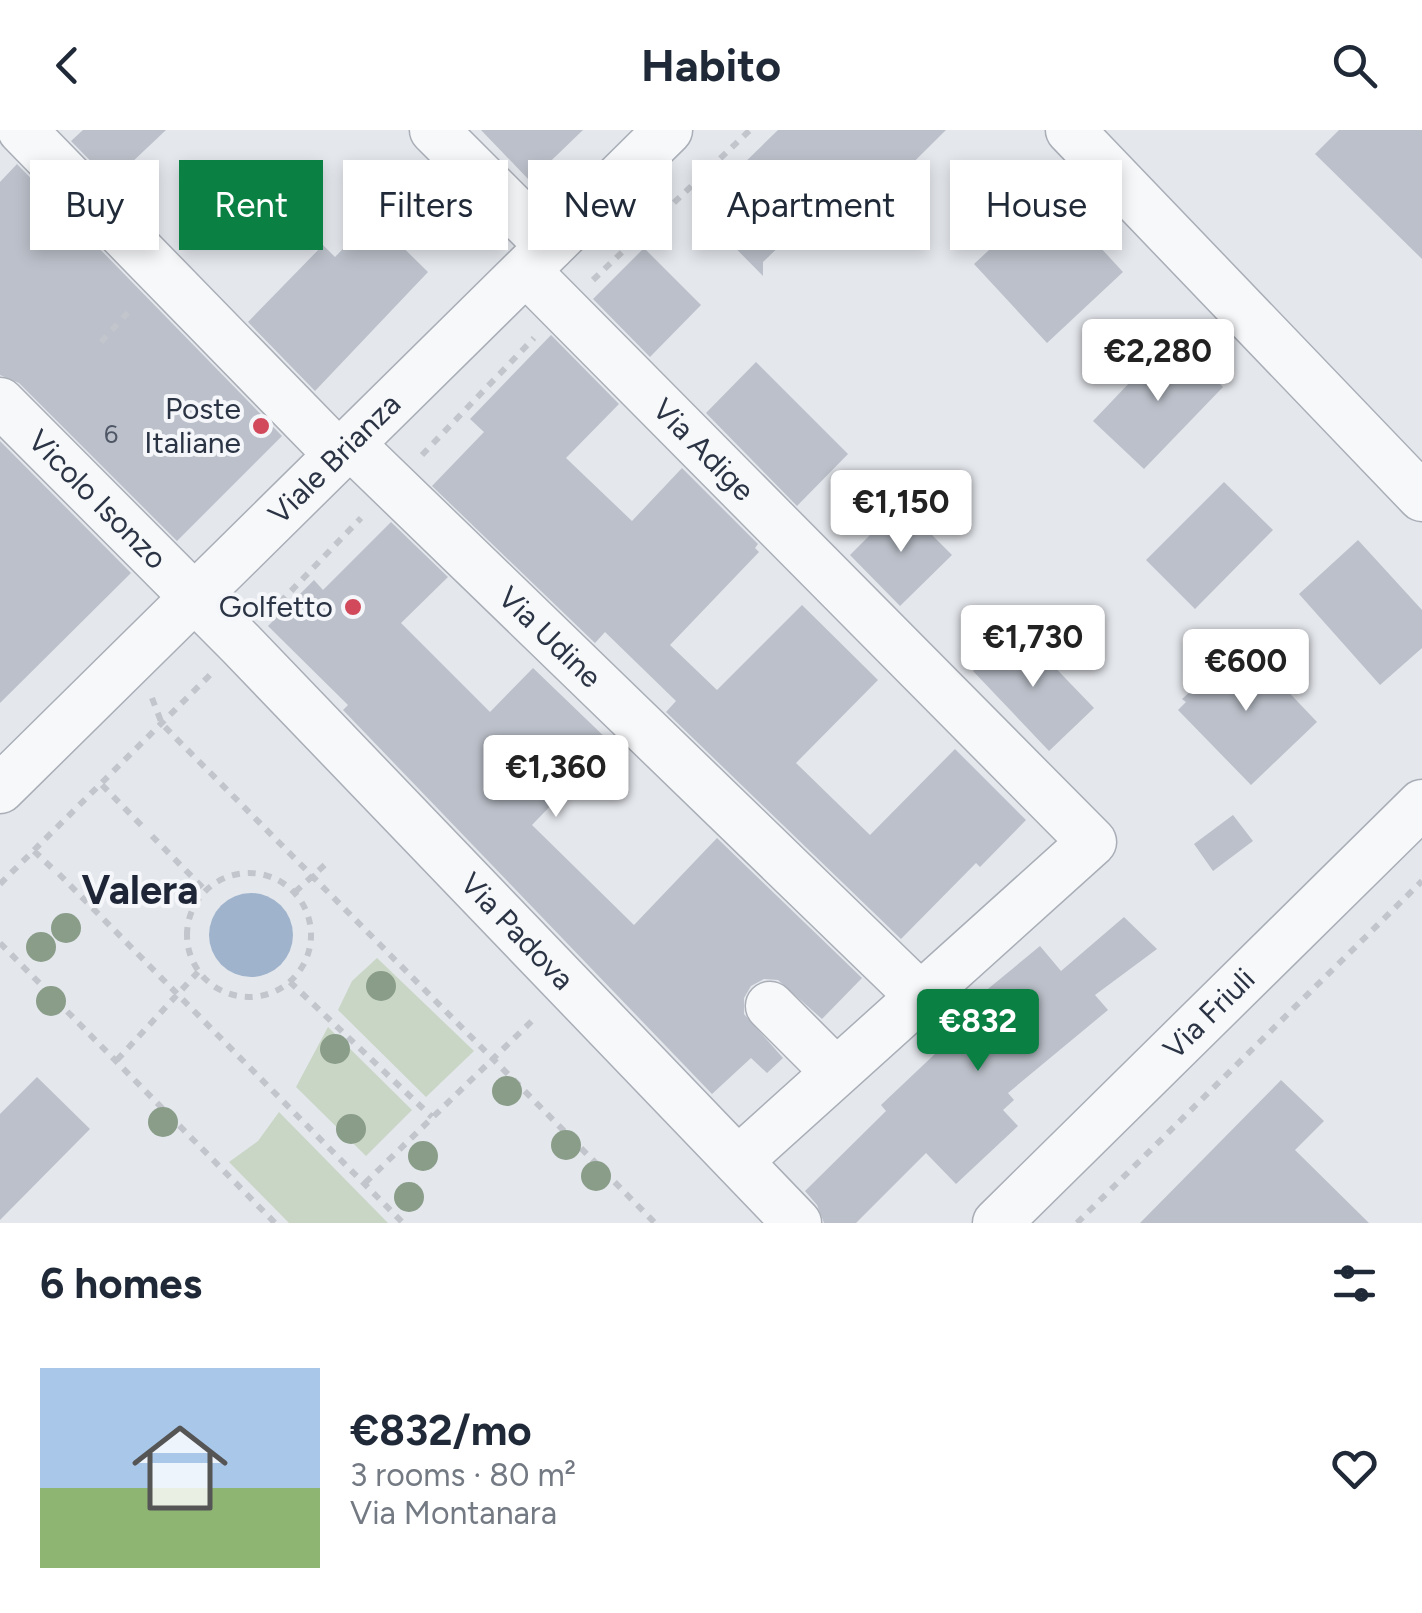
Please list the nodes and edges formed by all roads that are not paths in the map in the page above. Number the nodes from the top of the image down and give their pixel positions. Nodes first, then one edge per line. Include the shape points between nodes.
1 (22, 130) edge
2 (434, 130) edge
3 (668, 130) edge
4 (1070, 130) edge
5 (538, 259) junction
6 (0, 402) edge
7 (345, 449) junction
8 (1422, 497) edge
9 (194, 597) junction
10 (9, 762) edge
11 (1422, 804) edge
12 (920, 996) junction
13 (770, 1006) dead end
14 (835, 1072) junction
15 (738, 1162) junction
16 (797, 1223) edge
17 (997, 1223) edge

1 - 7 street, Via Udine
2 - 5 street, Via Adige
3 - 5 street, Viale Brianza
4 - 8 street
5 - 7 street, Viale Brianza
5 - 12 street, Via Adige via 1092,842
6 - 9 street, Vicolo Isonzo
7 - 9 street, Viale Brianza
7 - 12 street, Via Udine
9 - 10 street, Viale Brianza
9 - 15 street, Via Padova
11 - 17 street, Via Friuli
12 - 14 street
13 - 14 street
14 - 15 street
15 - 16 street, Via Padova

